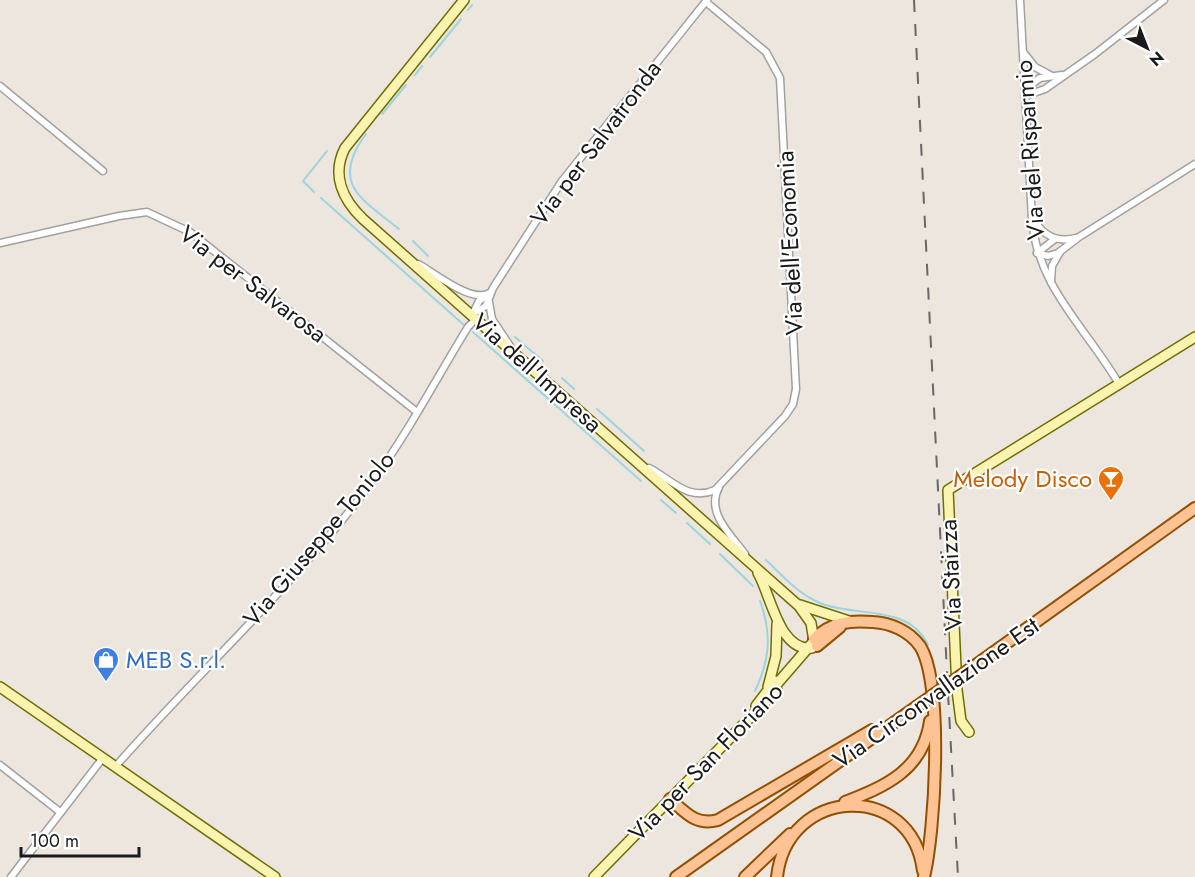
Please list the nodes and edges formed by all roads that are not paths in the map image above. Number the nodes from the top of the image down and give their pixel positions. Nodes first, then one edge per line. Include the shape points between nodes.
1 (464, 0) edge
2 (1020, 0) edge
3 (1164, 0) edge
4 (704, 1) edge
5 (1022, 47) junction
6 (1066, 73) junction
7 (1053, 76) junction
8 (0, 86) edge
9 (1025, 93) junction
10 (1195, 165) edge
11 (103, 171) dead end
12 (1032, 214) junction
13 (1079, 237) junction
14 (1056, 239) junction
15 (0, 243) edge
16 (1061, 251) junction
17 (1038, 253) junction
18 (410, 261) junction
19 (1051, 285) junction
20 (489, 295) junction
21 (474, 317) junction
22 (1195, 337) edge
23 (515, 354) junction
24 (1119, 384) junction
25 (417, 412) junction
26 (640, 464) junction
27 (719, 487) junction
28 (1195, 508) edge
29 (754, 568) junction
30 (795, 602) junction
31 (777, 615) junction
32 (853, 622) junction
33 (812, 646) junction
34 (0, 687) edge
35 (769, 694) junction
36 (932, 703) junction
37 (912, 710) junction
38 (748, 718) junction
39 (969, 732) dead end
40 (102, 759) junction
41 (0, 765) edge
42 (115, 767) junction
43 (670, 799) junction
44 (833, 807) junction
45 (60, 812) junction
46 (798, 829) junction
47 (707, 855) junction
48 (11, 877) edge
49 (276, 877) edge
50 (594, 877) edge
51 (676, 877) edge
52 (686, 877) edge
53 (745, 877) edge
54 (777, 877) edge
55 (924, 877) edge

1 - 18 street, Via dell'Impresa via 351,139 339,167 342,190 351,206
2 - 5 street, Via del Risparmio
3 - 6 street
4 - 20 street, Via per Salvatronda via 562,181
4 - 27 street, Via dell'Economia via 766,52 780,78 796,378 789,411
5 - 7 street via 1035,67
5 - 9 street, Via del Risparmio
6 - 7 street
6 - 9 street via 1045,89
7 - 9 street via 1036,80
8 - 11 street
9 - 12 street, Via del Risparmio
10 - 13 street
12 - 14 street via 1042,231
12 - 17 street, Via del Risparmio
13 - 14 street
13 - 16 street
14 - 17 street
15 - 25 street, Via per Salvarosa via 147,212 169,220 190,232
16 - 17 street via 1049,256
16 - 19 street via 1051,269
17 - 19 street, Via del Risparmio
18 - 20 street via 465,292
18 - 21 street, Via dell'Impresa
19 - 24 street, Via del Risparmio
20 - 21 street, Via per Salvatronda
20 - 23 street via 492,319
21 - 23 street, Via dell'Impresa
21 - 25 street, Via Giuseppe Toniolo
22 - 24 street, Via Staizza
23 - 26 street, Via dell'Impresa
24 - 39 street, Via Staizza via 948,490 957,690 962,721
25 - 42 street, Via Giuseppe Toniolo via 370,484 309,557
26 - 27 street via 688,493 706,494
26 - 29 street, Via dell'Impresa
27 - 29 street via 715,499 718,517
28 - 37 main road, Via Circonvallazione Est, bridge
29 - 30 street, Via dell'Impresa
29 - 31 street, Via dell'Impresa
30 - 32 street, Via dell'Impresa via 817,613
30 - 33 street, Via dell'Impresa via 810,621
31 - 33 street, Via dell'Impresa via 787,639
31 - 35 street via 776,656
32 - 33 main road
32 - 36 main road via 884,623 911,636 926,659
33 - 35 street, Via per San Floriano
34 - 40 street
35 - 38 street, Via per San Floriano
35 - 38 street, Via per San Floriano
36 - 44 main road via 924,744 907,770 882,788
36 - 55 main road via 935,767
37 - 43 main road via 718,820 696,820
37 - 47 main road, Via Circonvallazione Est
38 - 43 street, Via per San Floriano
40 - 42 street
40 - 45 street
41 - 45 street
42 - 49 street
43 - 50 street, Via per San Floriano
44 - 46 main road via 814,815
44 - 55 main road via 866,807 896,821 916,847
45 - 48 street
46 - 53 main road
46 - 54 main road via 783,853
47 - 51 main road, Via Circonvallazione Est
47 - 52 main road

